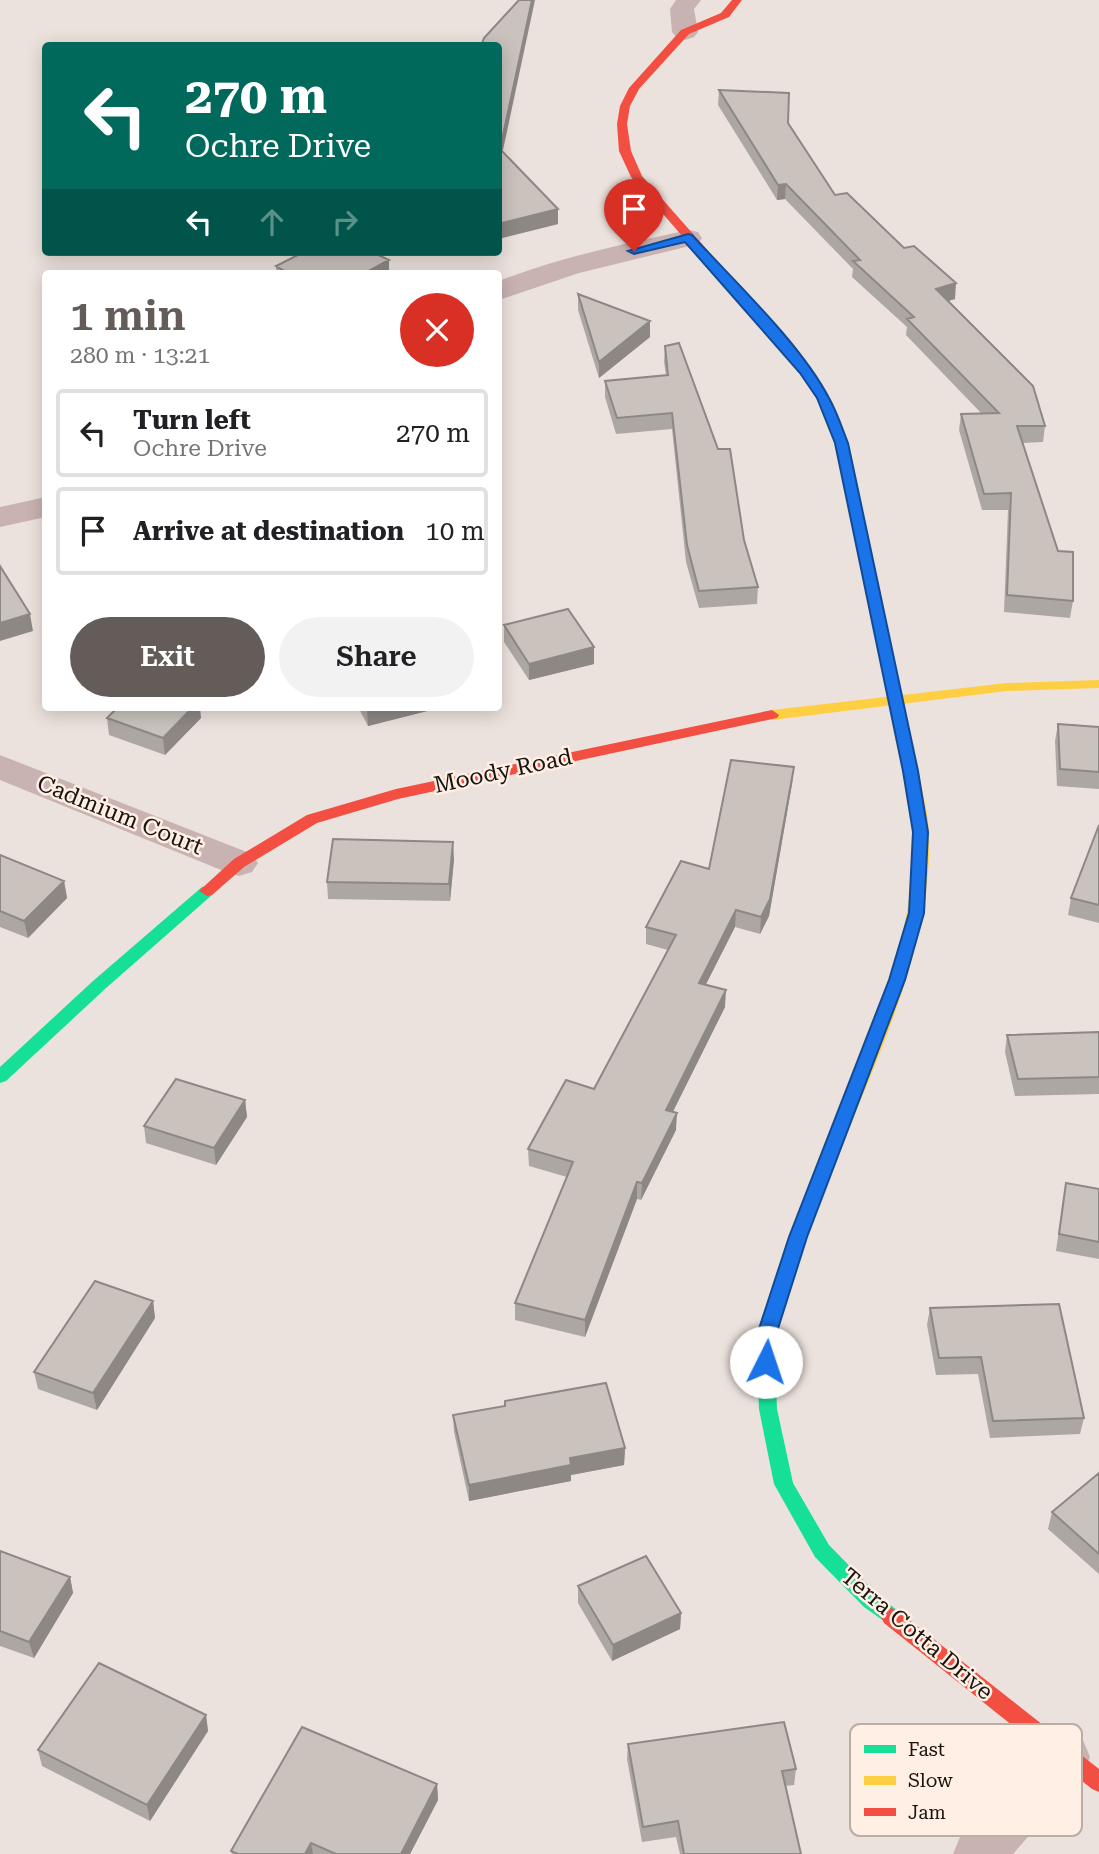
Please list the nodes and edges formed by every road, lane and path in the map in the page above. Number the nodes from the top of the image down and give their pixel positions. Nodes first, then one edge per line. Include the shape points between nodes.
1 (689, 0) edge
2 (737, 0) edge
3 (685, 32) junction
4 (688, 238) junction
5 (502, 290) edge
6 (42, 508) edge
7 (0, 517) edge
8 (1099, 684) edge
9 (895, 700) junction
10 (0, 767) edge
11 (239, 863) junction
12 (0, 1077) edge
13 (1025, 1724) edge
14 (1001, 1836) edge
15 (979, 1854) edge

1 - 3 street via 682,9
2 - 3 street, Terra Cotta Drive via 725,15
3 - 4 street, Terra Cotta Drive via 634,88 622,124 629,163 637,177
4 - 5 street via 580,264
4 - 9 street, Terra Cotta Drive via 775,334 823,398 842,443
6 - 7 street
8 - 9 street, Moody Road via 1007,687
9 - 11 street, Moody Road via 768,715 396,794 312,819
9 - 13 street, Terra Cotta Drive via 921,832 916,913 897,980 798,1237 765,1338 768,1409 784,1484 822,1551 871,1601
10 - 11 street, Cadmium Court
11 - 12 street, Moody Road
14 - 15 street

